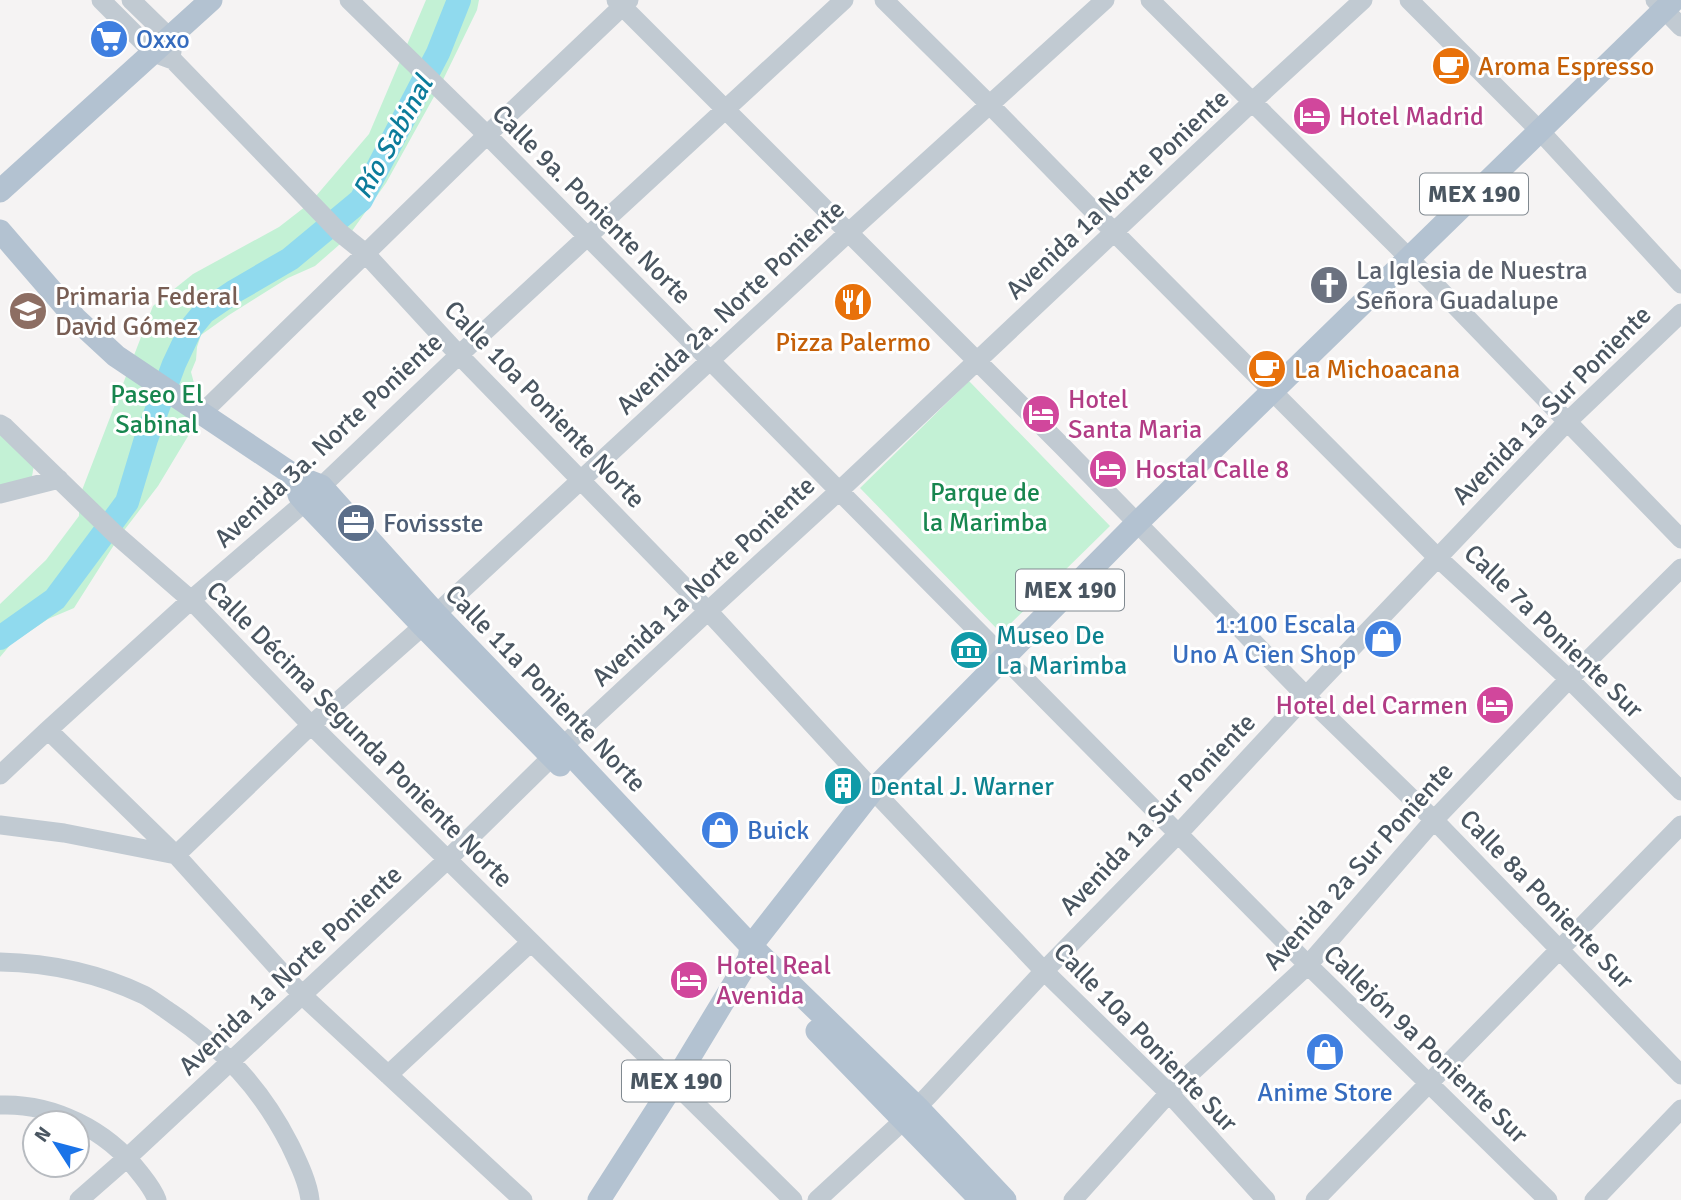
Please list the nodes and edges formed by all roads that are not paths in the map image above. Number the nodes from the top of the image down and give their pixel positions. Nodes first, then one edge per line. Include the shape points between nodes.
1 (101, 0) edge
2 (131, 0) edge
3 (211, 0) edge
4 (349, 0) edge
5 (844, 0) edge
6 (884, 0) edge
7 (1105, 0) edge
8 (1150, 0) edge
9 (1363, 0) edge
10 (1409, 0) edge
11 (622, 2) edge
12 (1665, 3) edge
13 (1681, 27) edge
14 (165, 50) junction
15 (1252, 102) junction
16 (990, 105) junction
17 (724, 110) junction
18 (1539, 131) junction
19 (487, 135) junction
20 (0, 191) edge
21 (0, 231) edge
22 (1114, 232) junction
23 (848, 233) junction
24 (587, 236) junction
25 (365, 253) junction
26 (1409, 258) junction
27 (1681, 284) edge
28 (1681, 313) edge
29 (459, 355) junction
30 (711, 361) junction
31 (977, 362) junction
32 (1272, 391) junction
33 (202, 413) junction
34 (1567, 422) junction
35 (2, 423) edge
36 (60, 479) junction
37 (582, 480) junction
38 (839, 491) junction
39 (0, 494) edge
40 (313, 494) junction
41 (1136, 523) junction
42 (1681, 539) edge
43 (1438, 558) junction
44 (1681, 568) edge
45 (191, 600) junction
46 (708, 611) junction
47 (430, 620) junction
48 (1004, 656) junction
49 (1569, 679) junction
50 (1306, 696) junction
51 (311, 725) junction
52 (48, 730) junction
53 (558, 751) junction
54 (0, 775) edge
55 (873, 790) junction
56 (1681, 791) edge
57 (1434, 820) junction
58 (0, 825) edge
59 (1681, 825) edge
60 (1179, 833) junction
61 (176, 855) junction
62 (447, 859) junction
63 (531, 942) junction
64 (1560, 949) junction
65 (750, 952) junction
66 (0, 962) edge
67 (1308, 965) junction
68 (1044, 971) junction
69 (302, 995) junction
70 (231, 1060) junction
71 (1681, 1074) edge
72 (388, 1075) junction
73 (674, 1083) junction
74 (1429, 1084) junction
75 (1169, 1093) junction
76 (0, 1105) edge
77 (1681, 1109) edge
78 (910, 1114) junction
79 (128, 1157) junction
80 (79, 1200) edge
81 (157, 1200) edge
82 (310, 1200) edge
83 (523, 1200) edge
84 (599, 1200) edge
85 (793, 1200) edge
86 (817, 1200) edge
87 (981, 1200) edge
88 (1005, 1200) edge
89 (1073, 1200) edge
90 (1266, 1200) edge
91 (1315, 1200) edge
92 (1548, 1200) edge
93 (1594, 1200) edge

1 - 14 street, Calle 10a Poniente Norte
2 - 14 street, Calle 10a Poniente Norte
3 - 14 main road
4 - 19 street, Calle 9a. Poniente Norte
5 - 17 street, Avenida 3a. Norte Poniente
6 - 16 street, Calle 7a Poniente Sur
7 - 16 street, Avenida 2a. Norte Poniente
8 - 15 street
9 - 15 street, Avenida 1a Norte Poniente
10 - 18 street
11 - 17 street, Calle 8a Poniente Sur
11 - 19 street
12 - 13 street
12 - 18 main road, MEX 190
14 - 20 main road
14 - 25 street, Calle 10a Poniente Norte via 339,232
15 - 22 street, Avenida 1a Norte Poniente
15 - 26 street
16 - 22 street, Calle 7a Poniente Sur
16 - 23 street, Avenida 2a. Norte Poniente
17 - 23 street, Calle 8a Poniente Sur
17 - 24 street, Avenida 3a. Norte Poniente
18 - 26 main road, MEX 190
18 - 27 street
19 - 24 street, Calle 9a. Poniente Norte
19 - 25 street
21 - 33 main road via 76,319 116,356
22 - 31 street, Avenida 1a Norte Poniente
22 - 32 street, Calle 7a Poniente Sur
23 - 30 street, Avenida 2a. Norte Poniente
23 - 31 street, Calle 8a Poniente Sur
24 - 29 street, Avenida 3a. Norte Poniente
24 - 30 street, Calle 9a. Poniente Norte
25 - 29 street, Calle 10a Poniente Norte
25 - 33 street
26 - 32 main road, MEX 190
26 - 34 street
28 - 34 street, Avenida 1a Sur Poniente
29 - 37 street, Calle 10a Poniente Norte
29 - 40 street, Avenida 3a. Norte Poniente
30 - 37 street, Avenida 2a. Norte Poniente
30 - 38 street, Calle 9a. Poniente Norte
31 - 38 street, Avenida 1a Norte Poniente
31 - 41 street, Calle 8a Poniente Sur
32 - 41 main road, MEX 190
32 - 43 street, Calle 7a Poniente Sur
33 - 40 main road via 295,476 299,495
34 - 42 street
34 - 43 street, Avenida 1a Sur Poniente
35 - 36 street, Calle Décima Segunda Poniente Norte
36 - 39 street
36 - 45 street, Calle Décima Segunda Poniente Norte
37 - 46 street, Calle 10a Poniente Norte
37 - 47 street, Avenida 2a. Norte Poniente
38 - 46 street, Avenida 1a Norte Poniente
38 - 48 street, Calle 9a. Poniente Norte
40 - 45 street, Avenida 3a. Norte Poniente
40 - 47 main road, Calle 11a Poniente Norte
41 - 48 main road, MEX 190
41 - 50 street, Calle 8a Poniente Sur
43 - 49 street, Calle 7a Poniente Sur
43 - 50 street, Avenida 1a Sur Poniente
44 - 49 street, Avenida 2a Sur Poniente
45 - 51 street, Calle Décima Segunda Poniente Norte
45 - 52 street, Avenida 3a. Norte Poniente
46 - 53 street, Avenida 1a Norte Poniente
46 - 55 street, Calle 10a Poniente Norte
47 - 51 street, Avenida 2a. Norte Poniente
47 - 53 main road, Calle 11a Poniente Norte
48 - 55 main road, MEX 190
48 - 60 street, Callejón 9a Poniente Sur
49 - 56 street, Calle 7a Poniente Sur
49 - 57 street, Avenida 2a Sur Poniente
50 - 57 street, Calle 8a Poniente Sur
50 - 60 street, Avenida 1a Sur Poniente
51 - 61 street, Avenida 2a. Norte Poniente
51 - 62 street, Calle Décima Segunda Poniente Norte
52 - 54 street, Avenida 3a. Norte Poniente
52 - 61 street
53 - 62 street, Avenida 1a Norte Poniente
53 - 65 main road, Calle 11a Poniente Norte
55 - 65 main road, MEX 190
55 - 68 street, Calle 10a Poniente Sur
57 - 64 street, Calle 8a Poniente Sur
57 - 67 street, Avenida 2a Sur Poniente
58 - 61 street
59 - 64 street
60 - 67 street, Callejón 9a Poniente Sur
60 - 68 street, Avenida 1a Sur Poniente
61 - 69 street
62 - 63 street, Calle Décima Segunda Poniente Norte
62 - 69 street, Avenida 1a Norte Poniente
63 - 72 street
63 - 73 street, Calle Décima Segunda Poniente Norte
64 - 71 street, Calle 8a Poniente Sur
64 - 74 street
65 - 73 main road, MEX 190
65 - 78 main road, Calle 11a Poniente Norte
66 - 70 street via 59,968 146,996
67 - 74 street, Callejón 9a Poniente Sur
67 - 75 street, Avenida 2a Sur Poniente
68 - 75 street, Calle 10a Poniente Sur
68 - 78 street, Avenida 1a Sur Poniente
69 - 70 street, Avenida 1a Norte Poniente
69 - 72 street
70 - 79 street, Avenida 1a Norte Poniente
70 - 82 street via 277,1119
72 - 83 street
73 - 84 main road, MEX 190
73 - 85 street, Calle Décima Segunda Poniente Norte
74 - 91 street
74 - 92 street, Callejón 9a Poniente Sur
75 - 89 street, Avenida 2a Sur Poniente
75 - 90 street, Calle 10a Poniente Sur
76 - 79 street via 37,1107 66,1116
77 - 93 street
78 - 86 street, Avenida 1a Sur Poniente
78 - 87 main road
78 - 88 main road
79 - 80 street, Avenida 1a Norte Poniente
79 - 81 street

